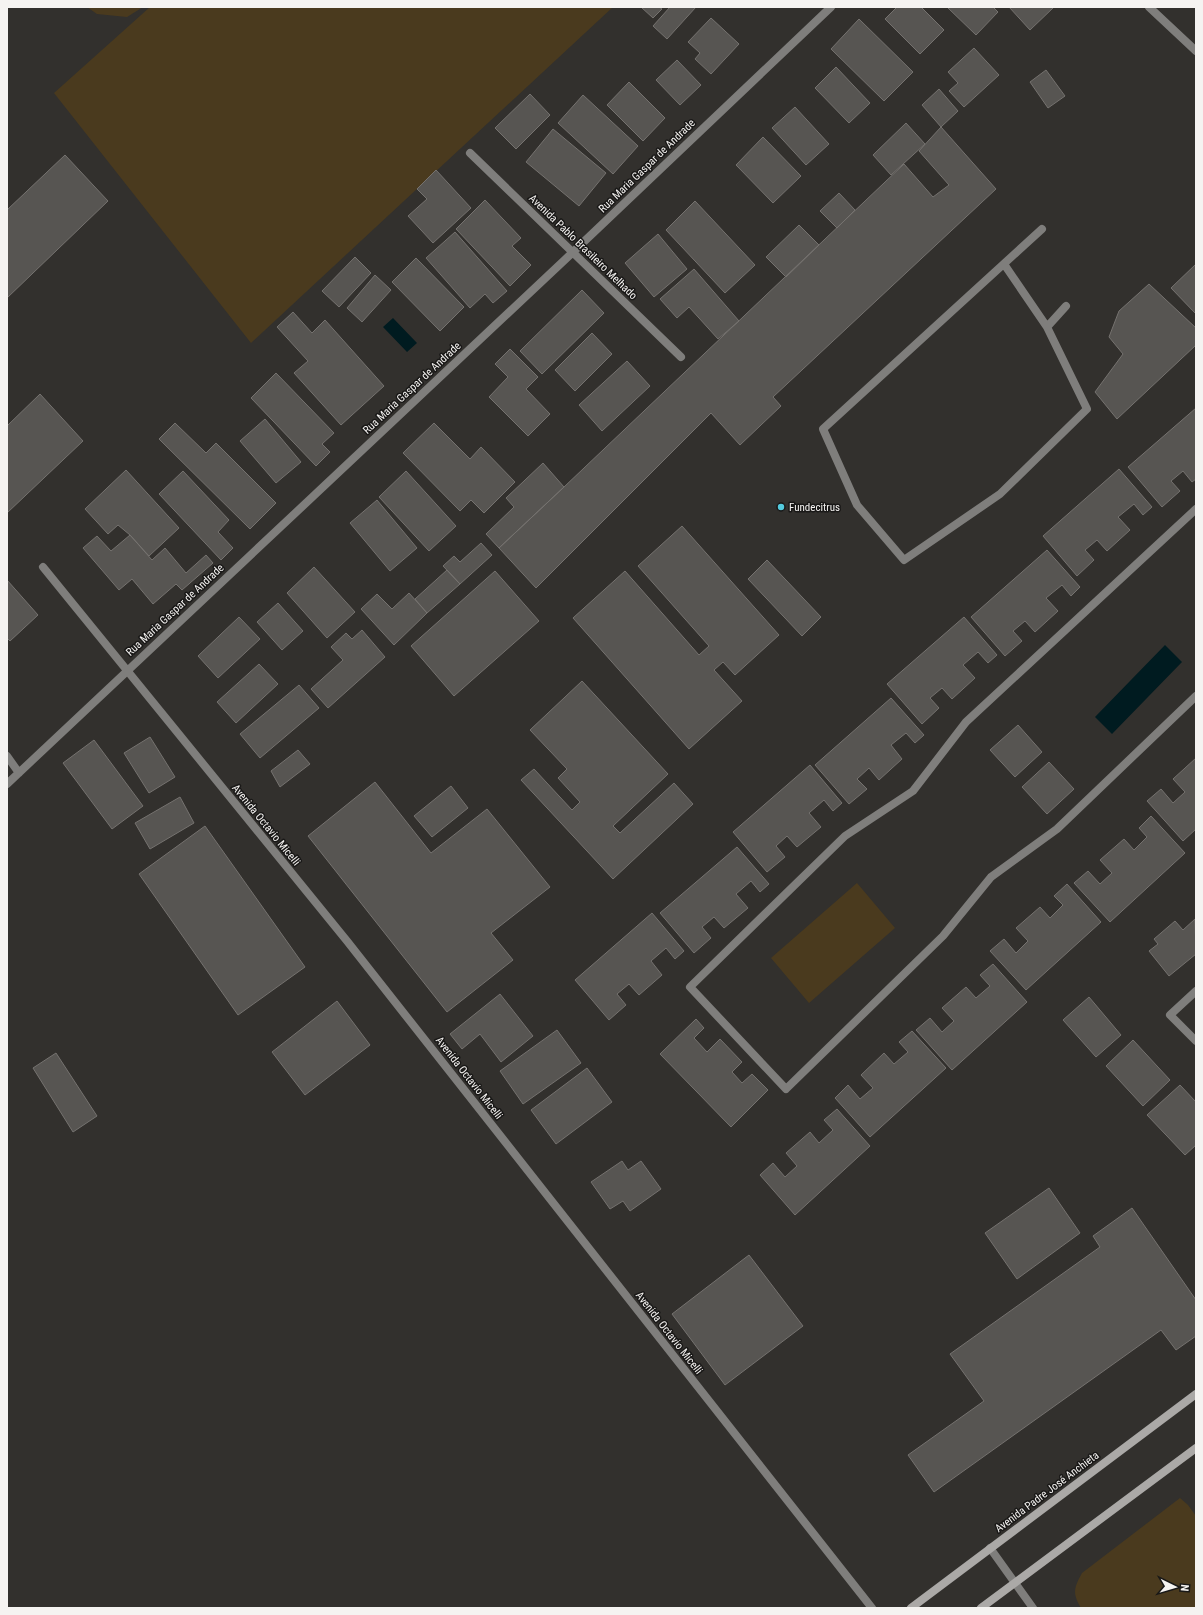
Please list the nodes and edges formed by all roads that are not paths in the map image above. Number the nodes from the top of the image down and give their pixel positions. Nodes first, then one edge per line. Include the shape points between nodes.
1 (831, 7) edge
2 (1149, 7) edge
3 (1196, 50) edge
4 (470, 153) dead end
5 (1042, 229) dead end
6 (572, 252) junction
7 (1004, 264) junction
8 (1066, 306) dead end
9 (1047, 327) junction
10 (681, 357) dead end
11 (1196, 509) edge
12 (43, 568) dead end
13 (126, 671) junction
14 (1196, 696) edge
15 (7, 756) edge
16 (19, 773) junction
17 (7, 784) edge
18 (1196, 991) edge
19 (1196, 1041) edge
20 (1196, 1394) edge
21 (1196, 1448) edge
22 (990, 1548) junction
23 (1014, 1582) junction
24 (872, 1608) edge
25 (911, 1608) edge
26 (981, 1608) edge
27 (1033, 1608) edge

1 - 6 street, Rua Maria Gaspar de Andrade
2 - 3 street
4 - 6 street, Avenida Pablo Brasileiro Melhado
5 - 7 street
6 - 10 street, Avenida Pablo Brasileiro Melhado
6 - 13 street, Rua Maria Gaspar de Andrade
7 - 9 street
7 - 9 street via 823,429 857,505 904,560 1000,494 1087,409
8 - 9 street
11 - 14 street via 966,722 913,791 845,836 690,987 786,1089 943,936 991,877 1057,829
12 - 13 street, Avenida Octavio Micelli
13 - 16 street, Rua Maria Gaspar de Andrade
13 - 24 street, Avenida Octavio Micelli via 347,941
15 - 16 street
16 - 17 street, Rua Maria Gaspar de Andrade
18 - 19 street via 1170,1016
20 - 22 main road, Avenida Padre José Anchieta
21 - 23 main road
22 - 23 street
22 - 25 main road, Avenida Padre José Anchieta
23 - 26 main road
23 - 27 street

